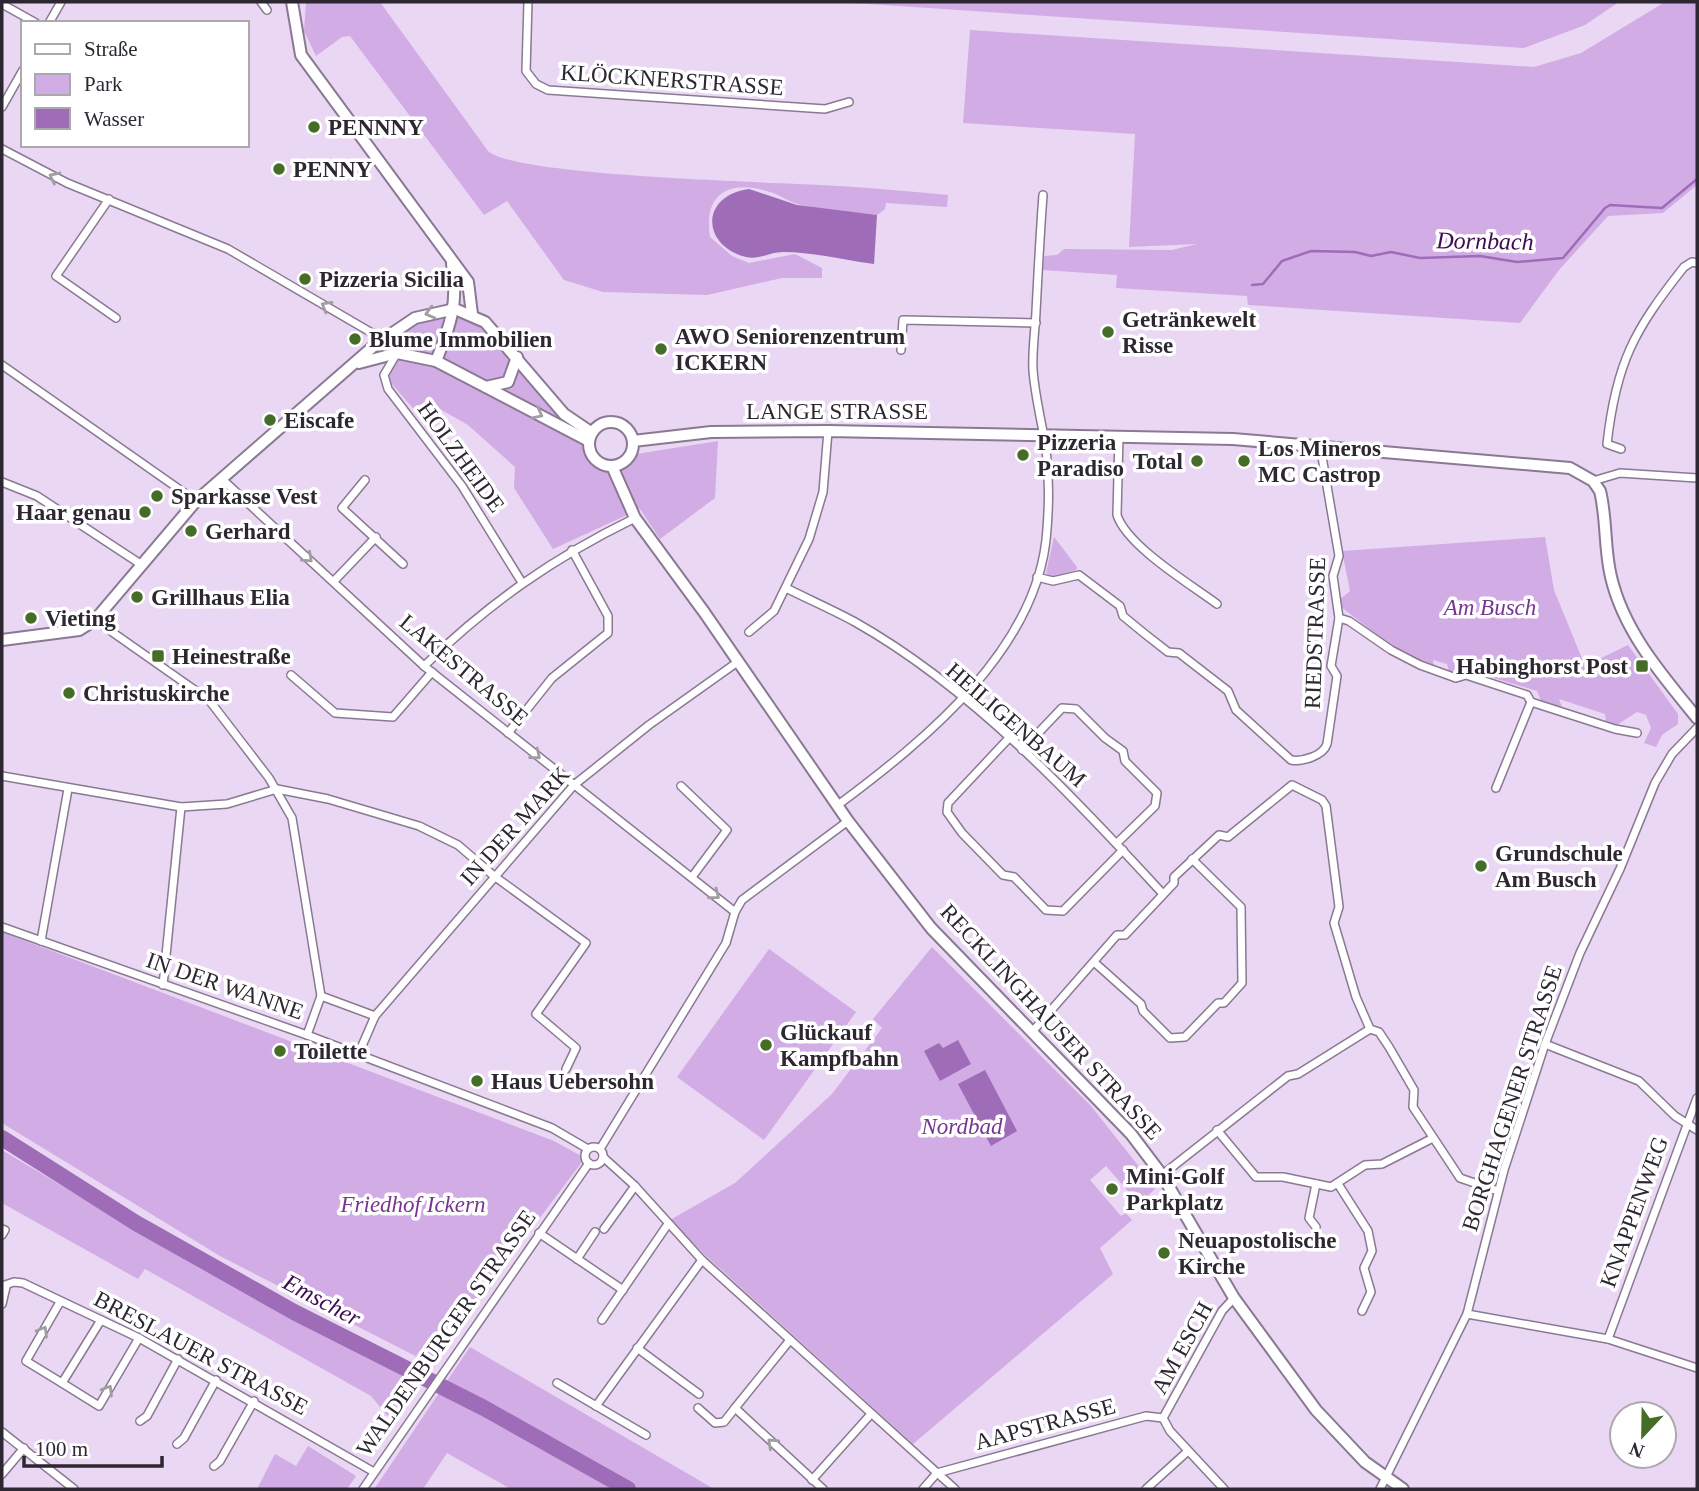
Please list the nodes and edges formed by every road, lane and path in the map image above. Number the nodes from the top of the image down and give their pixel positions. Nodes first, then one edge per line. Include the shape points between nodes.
1 (61, 2) edge
2 (261, 2) edge
3 (292, 2) edge
4 (528, 2) edge
5 (2, 4) edge
6 (267, 10) dead end
7 (32, 21) edge
8 (50, 21) edge
9 (21, 74) edge
10 (849, 102) dead end
11 (2, 107) edge
12 (2, 149) edge
13 (1043, 195) dead end
14 (109, 199) junction
15 (451, 262) junction
16 (1697, 263) edge
17 (455, 309) junction
18 (472, 314) junction
19 (116, 318) dead end
20 (1036, 323) junction
21 (387, 336) junction
22 (901, 349) dead end
23 (397, 353) junction
24 (517, 357) junction
25 (436, 360) junction
26 (2, 365) edge
27 (349, 368) junction
28 (486, 387) junction
29 (828, 431) junction
30 (1042, 435) junction
31 (1119, 436) junction
32 (591, 437) junction
33 (632, 441) junction
34 (1320, 445) junction
35 (1621, 449) dead end
36 (612, 466) junction
37 (1697, 478) edge
38 (222, 479) junction
39 (365, 480) dead end
40 (1593, 481) junction
41 (2, 482) edge
42 (196, 501) junction
43 (635, 517) junction
44 (376, 537) junction
45 (572, 550) junction
46 (403, 564) dead end
47 (142, 565) junction
48 (1037, 577) junction
49 (334, 582) junction
50 (521, 582) junction
51 (788, 589) junction
52 (1217, 604) dead end
53 (1339, 618) junction
54 (95, 620) junction
55 (749, 632) dead end
56 (2, 640) edge
57 (739, 661) junction
58 (424, 666) junction
59 (432, 672) junction
60 (291, 675) dead end
61 (963, 698) junction
62 (1531, 702) junction
63 (1697, 718) edge
64 (1697, 728) edge
65 (508, 733) junction
66 (1637, 733) dead end
67 (1009, 738) junction
68 (1023, 750) junction
69 (2, 776) edge
70 (574, 785) junction
71 (681, 786) dead end
72 (1496, 788) dead end
73 (68, 789) junction
74 (277, 789) junction
75 (838, 805) junction
76 (181, 807) junction
77 (848, 821) junction
78 (1117, 843) junction
79 (1123, 850) junction
80 (1192, 859) junction
81 (494, 876) junction
82 (692, 877) junction
83 (1163, 894) junction
84 (735, 912) junction
85 (2, 928) edge
86 (41, 941) junction
87 (1094, 961) junction
88 (163, 985) junction
89 (321, 996) junction
90 (375, 1016) junction
91 (1370, 1029) junction
92 (1032, 1032) junction
93 (307, 1035) junction
94 (1545, 1044) junction
95 (358, 1055) junction
96 (566, 1069) dead end
97 (1697, 1098) edge
98 (1687, 1125) junction
99 (1217, 1130) junction
100 (1697, 1130) edge
101 (1433, 1138) junction
102 (588, 1149) junction
103 (602, 1153) junction
104 (589, 1163) junction
105 (1162, 1175) junction
106 (1317, 1184) junction
107 (1338, 1184) junction
108 (635, 1186) junction
109 (1498, 1191) junction
110 (668, 1224) junction
111 (1316, 1227) dead end
112 (2, 1228) edge
113 (604, 1229) dead end
114 (595, 1232) dead end
115 (539, 1233) junction
116 (2, 1235) edge
117 (577, 1259) junction
118 (702, 1260) junction
119 (4, 1287) edge
120 (623, 1290) junction
121 (1234, 1298) junction
122 (4, 1302) edge
123 (60, 1302) junction
124 (1362, 1311) dead end
125 (1467, 1314) junction
126 (101, 1320) junction
127 (602, 1320) dead end
128 (139, 1338) junction
129 (1608, 1339) junction
130 (790, 1340) junction
131 (637, 1348) junction
132 (177, 1359) junction
133 (1697, 1368) edge
134 (216, 1380) junction
135 (557, 1383) dead end
136 (62, 1384) junction
137 (699, 1394) dead end
138 (254, 1401) junction
139 (596, 1406) junction
140 (698, 1408) dead end
141 (735, 1408) junction
142 (871, 1414) junction
143 (1164, 1418) junction
144 (140, 1421) dead end
145 (2, 1432) edge
146 (646, 1435) dead end
147 (177, 1444) dead end
148 (24, 1448) junction
149 (1188, 1451) junction
150 (214, 1466) dead end
151 (374, 1472) junction
152 (937, 1473) junction
153 (2, 1474) edge
154 (1385, 1477) junction
155 (812, 1480) junction
156 (366, 1488) edge
157 (74, 1489) edge
158 (823, 1489) edge
159 (923, 1489) edge
160 (955, 1489) edge
161 (1146, 1489) edge
162 (1224, 1489) edge
163 (1380, 1489) edge
164 (1403, 1489) edge

1 - 8 street
2 - 6 street
3 - 15 main road via 301,54
4 - 10 street, KLÖCKNERSTRASSE via 526,72 548,90 825,109
5 - 7 street
9 - 11 street
14 -> 12 street via 50,176
13 - 20 street
14 - 19 street via 56,276
21 -> 14 street via 372,333 228,249
15 - 17 main road
15 - 18 main road via 468,282
16 - 35 street via 1684,267 1628,348 1614,391 1607,444
17 - 18 main road, RECKLINGHAUSER STRASSE
17 -> 21 main road via 415,317
17 - 25 main road
18 - 24 main road, RECKLINGHAUSER STRASSE via 497,333
20 - 22 street via 903,320
20 - 30 street via 1033,370
21 - 27 main road
23 - 25 main road, RECKLINGHAUSER STRASSE
23 - 27 main road via 369,358
23 - 50 street, HOLZHEIDE via 384,375 388,389 462,486
24 - 28 main road via 508,382
24 - 32 main road, RECKLINGHAUSER STRASSE via 564,414
25 - 28 main road, RECKLINGHAUSER STRASSE
26 - 42 street
27 - 38 main road
28 -> 32 main road, RECKLINGHAUSER STRASSE
29 - 30 main road, LANGE STRASSE
29 - 33 main road, LANGE STRASSE via 711,432
29 - 51 street via 817,518
30 - 31 main road, LANGE STRASSE
30 - 48 street via 1047,532
31 - 34 main road, LANGE STRASSE
31 - 52 street via 1120,524
32 - 33 main road via 602,424 615,423 627,429
32 - 36 main road, RECKLINGHAUSER STRASSE via 595,460
33 - 36 main road via 628,458
34 - 40 main road, LANGE STRASSE via 1563,466
34 - 53 street, RIEDSTRASSE via 1339,556 1333,576
36 - 43 main road, RECKLINGHAUSER STRASSE
37 - 40 street via 1620,473
38 - 42 main road
38 -> 49 street, LAKESTRASSE
39 - 44 street via 342,508
40 - 63 main road via 1603,504 1611,578 1626,617 1651,661
41 - 47 street via 37,496
42 - 47 main road
43 - 45 street
43 - 57 main road, RECKLINGHAUSER STRASSE
44 - 46 street
44 - 49 street
45 - 50 street
45 - 65 street via 608,616 608,634 552,678
47 - 54 main road
48 - 53 street, RIEDSTRASSE via 1053,581 1079,575 1168,652 1179,653 1228,691 1236,710 1294,761 1322,753 1327,744 1337,676 1331,666
48 - 61 street via 995,657
49 - 58 street, LAKESTRASSE
50 - 58 street via 471,620
51 - 55 street via 774,611
51 - 61 street, HEILIGENBAUM via 856,623
53 - 62 street via 1420,665 1527,695
54 - 56 main road via 79,630
54 - 74 street via 209,700
57 - 70 street, IN DER MARK
57 - 75 main road, RECKLINGHAUSER STRASSE
58 - 59 street, LAKESTRASSE
59 - 60 street via 393,717 335,713
59 - 65 street, LAKESTRASSE
61 - 67 street, HEILIGENBAUM
61 - 75 street via 921,740
62 - 66 street
62 - 72 street
64 - 94 street, BORGHAGENER STRASSE via 1672,754 1655,783
65 -> 70 street, LAKESTRASSE
67 - 68 street, HEILIGENBAUM
67 - 79 street via 948,803 947,812 1003,875 1014,877 1046,910 1063,911
68 - 78 street, HEILIGENBAUM
68 - 78 street via 1062,708 1076,709 1123,751 1125,761 1157,793 1156,806
69 - 73 street
70 - 81 street, IN DER MARK
70 - 82 street, LAKESTRASSE
71 - 82 street via 727,830
73 - 76 street
73 - 86 street
74 - 76 street via 228,804
74 - 81 street via 419,826 458,845
74 - 89 street via 292,818
75 - 77 main road, RECKLINGHAUSER STRASSE
76 - 88 street
77 - 84 street via 750,891
77 - 92 main road, RECKLINGHAUSER STRASSE via 941,941
78 - 79 street, HEILIGENBAUM
79 - 83 street, HEILIGENBAUM
80 - 83 street
80 - 87 street via 1241,907 1242,983 1224,1003 1217,1003 1185,1037 1170,1038 1143,1011 1142,1004
80 - 91 street via 1219,835 1228,837 1288,787 1296,786 1322,800 1339,907 1334,923
81 - 90 street, IN DER MARK
81 - 96 street via 586,943 536,1014 576,1048
82 -> 84 street, LAKESTRASSE
83 - 87 street
84 - 103 street via 726,943
85 - 86 street, IN DER WANNE
86 - 88 street, IN DER WANNE
87 - 92 street
88 - 93 street, IN DER WANNE
89 - 90 street
89 - 93 street
90 - 95 street, IN DER MARK
91 - 99 street via 1288,1076
91 - 101 street via 1379,1032 1414,1090 1413,1107
92 - 105 main road, RECKLINGHAUSER STRASSE via 1116,1117
93 - 95 street, IN DER WANNE
94 - 98 street via 1639,1081
94 - 109 street, BORGHAGENER STRASSE
95 - 102 street, IN DER WANNE via 552,1128
97 - 98 street, KNAPPENWEG
98 - 100 street
98 - 129 street, KNAPPENWEG
99 - 105 street
99 - 106 street via 1256,1177
101 - 107 street via 1382,1164 1365,1165
101 - 109 street via 1460,1178
102 - 103 street
102 - 104 street
103 - 104 street via 597,1164
103 - 108 street
104 - 115 street, WALDENBURGER STRASSE
105 - 121 main road, RECKLINGHAUSER STRASSE
106 - 107 street
106 - 111 street via 1309,1218
107 - 124 street via 1368,1231 1372,1251 1364,1268 1371,1292
108 - 110 street
108 - 113 street
109 - 125 street, BORGHAGENER STRASSE
110 - 118 street
110 - 120 street
112 - 116 street
114 - 117 street
115 - 117 street
115 - 151 street, WALDENBURGER STRASSE
117 - 120 street
118 - 130 street
118 - 131 street
119 - 122 street, BRESLAUER STRASSE
119 - 123 street, BRESLAUER STRASSE via 23,1283
120 - 127 street
121 - 143 street, AM ESCH via 1222,1311
121 - 154 main road, RECKLINGHAUSER STRASSE via 1316,1410 1348,1446
123 - 126 street, BRESLAUER STRASSE
136 -> 123 street via 26,1361
125 - 129 street
125 - 154 street, BORGHAGENER STRASSE
126 - 128 street, BRESLAUER STRASSE
126 - 136 street
128 - 132 street, BRESLAUER STRASSE
136 -> 128 street via 99,1405
129 - 133 street
130 - 141 street
130 - 142 street
131 - 137 street
131 - 139 street
132 - 134 street, BRESLAUER STRASSE
132 - 144 street
134 - 138 street, BRESLAUER STRASSE
134 - 147 street
135 - 139 street
138 - 150 street
138 - 151 street, BRESLAUER STRASSE
139 - 146 street
140 - 141 street via 715,1423 724,1422
155 -> 141 street
142 - 152 street
142 - 155 street
143 - 149 street, AM ESCH
143 - 152 street, AAPSTRASSE via 1146,1416
145 - 148 street
148 - 153 street
148 - 157 street
149 - 161 street
149 - 162 street, AM ESCH
151 - 156 street, WALDENBURGER STRASSE
152 - 159 street
152 - 160 street
154 - 163 street, BORGHAGENER STRASSE
154 - 164 main road, RECKLINGHAUSER STRASSE
155 - 158 street

